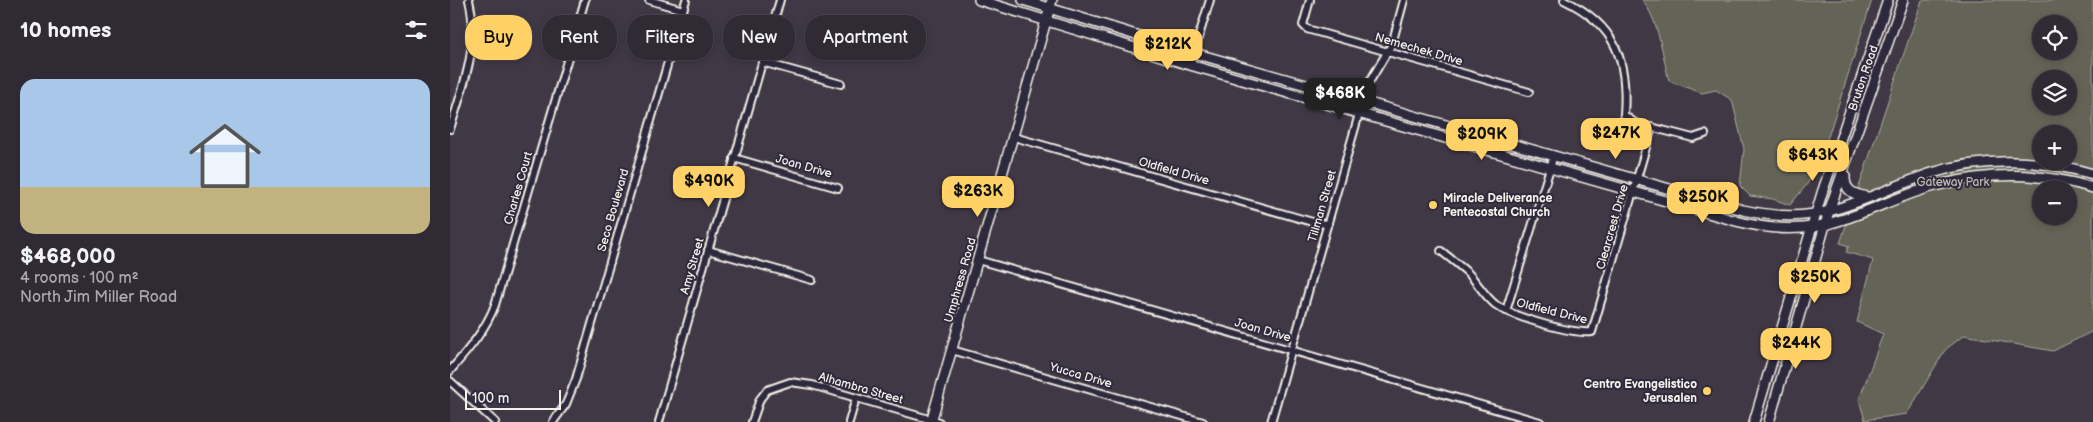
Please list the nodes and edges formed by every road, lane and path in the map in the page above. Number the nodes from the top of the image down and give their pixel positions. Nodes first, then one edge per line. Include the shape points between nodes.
1 (469, 0) edge
2 (585, 0) edge
3 (648, 0) edge
4 (686, 0) edge
5 (780, 0) edge
6 (979, 0) edge
7 (1022, 0) edge
8 (1210, 0) edge
9 (1310, 0) edge
10 (1404, 0) edge
11 (1564, 0) edge
12 (1888, 0) edge
13 (1903, 0) edge
14 (1051, 4) edge
15 (683, 10) junction
16 (1046, 20) junction
17 (1387, 52) junction
18 (1194, 53) junction
19 (762, 62) junction
20 (1190, 65) junction
21 (841, 84) dead end
22 (1529, 92) dead end
23 (1364, 101) junction
24 (1360, 114) junction
25 (1652, 128) junction
26 (450, 129) edge
27 (1705, 134) dead end
28 (1014, 136) junction
29 (1554, 155) junction
30 (734, 158) junction
31 (2032, 163) edge
32 (1846, 165) junction
33 (1550, 168) junction
34 (2062, 170) edge
35 (2077, 170) edge
36 (2093, 174) edge
37 (1638, 179) junction
38 (2061, 180) joint
39 (2077, 184) edge
40 (838, 188) dead end
41 (2093, 188) edge
42 (1634, 192) junction
43 (1868, 197) junction
44 (1726, 205) junction
45 (1830, 211) junction
46 (1816, 214) junction
47 (1723, 217) junction
48 (1328, 224) junction
49 (1826, 224) junction
50 (1812, 226) junction
51 (708, 250) junction
52 (1441, 251) dead end
53 (978, 260) junction
54 (812, 280) dead end
55 (1506, 312) junction
56 (1592, 332) joint
57 (952, 350) junction
58 (1292, 350) junction
59 (450, 371) edge
60 (1767, 378) junction
61 (450, 381) edge
62 (1780, 382) junction
63 (856, 398) junction
64 (934, 421) edge
65 (495, 422) edge
66 (553, 422) edge
67 (658, 422) edge
68 (752, 422) edge
69 (848, 422) edge
70 (1203, 422) edge
71 (1271, 422) edge
72 (1540, 422) edge
73 (1754, 422) edge
74 (1769, 422) edge

1 - 26 street via 473,43
2 - 59 street, Charles Court via 495,305 477,340
3 - 15 street
4 - 15 street, Seco Boulevard
5 - 19 street, Amy Street
6 - 16 main road
7 - 14 main road
8 - 18 street
9 - 17 street, Nemechek Drive via 1304,18 1307,29
10 - 17 street, Tillman Street
11 - 25 street via 1598,22 1613,39 1621,62 1624,115 1635,123
12 - 46 main road, Bruton Road
13 - 32 main road, Bruton Road
14 - 16 main road, Umphress Road
14 - 18 main road
15 - 66 street, Seco Boulevard via 576,379 566,404
16 - 20 main road
16 - 28 main road, Umphress Road
17 - 22 street, Nemechek Drive
17 - 23 street, Tillman Street via 1370,80
18 - 20 street
18 - 23 main road
19 - 21 street
19 - 30 street, Amy Street
20 - 24 main road
23 - 24 street, Tillman Street
23 - 29 main road
24 - 33 main road
24 - 48 street, Tillman Street
25 - 27 street via 1693,138
25 - 37 street, Clearcrest Drive
28 - 48 street, Oldfield Drive
28 - 53 main road, Umphress Road
29 - 33 street
29 - 37 main road
30 - 40 street, Joan Drive
30 - 51 street, Amy Street
31 - 43 main road via 2002,162 1933,173
32 - 43 main road via 1845,185 1853,194
32 - 45 main road, Bruton Road
33 - 42 main road
33 - 55 street
34 - 38 main road
35 - 36 main road
37 - 42 street, Clearcrest Drive
37 - 44 main road
38 - 49 main road via 2019,175 1972,178 1930,188
39 - 41 main road
42 - 47 main road
42 - 56 street, Clearcrest Drive
43 - 45 main road
44 - 46 main road via 1765,214
44 - 47 main road
45 - 46 main road
45 - 49 main road, Bruton Road
46 - 50 main road, Bruton Road
47 - 50 main road via 1762,227
48 - 58 street, Tillman Street
49 - 50 main road
49 - 62 main road, Bruton Road
50 - 60 main road, Bruton Road
51 - 54 street
51 - 67 street, Amy Street
52 - 55 street, Oldfield Drive via 1469,274 1483,294
53 - 57 main road, Umphress Road
53 - 58 street, Joan Drive
55 - 56 street, Oldfield Drive via 1571,330
57 - 64 main road, Umphress Road
57 - 70 street, Yucca Drive
58 - 71 street, Tillman Street
58 - 72 street, Joan Drive
60 - 62 main road
60 - 73 main road, Bruton Road
61 - 65 street
62 - 74 main road, Bruton Road
63 - 64 street, Alhambra Street
63 - 68 street, Alhambra Street via 802,383 776,385 760,398
63 - 69 street

